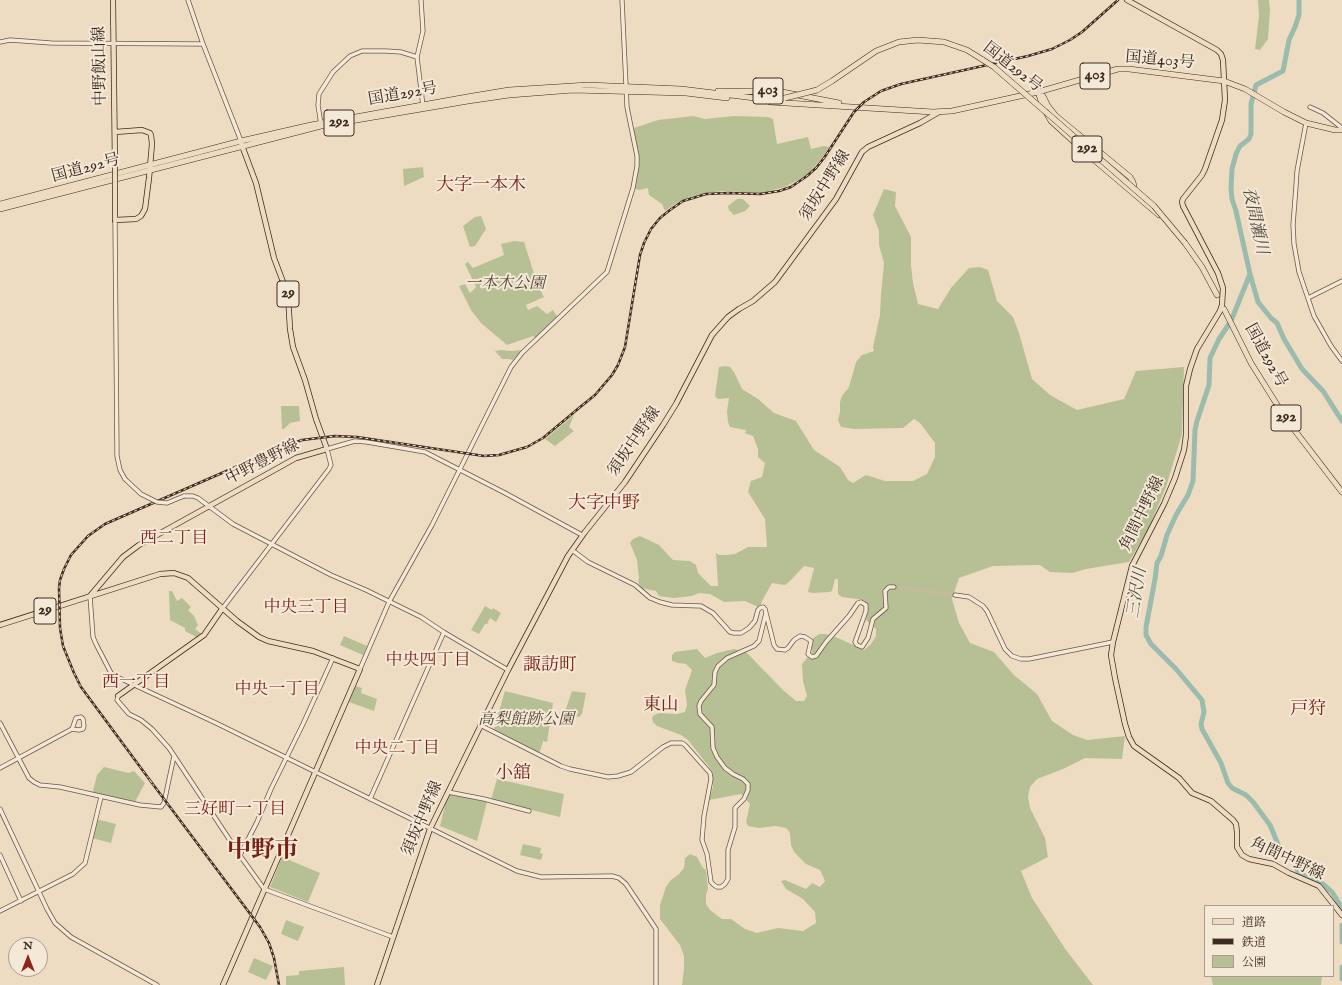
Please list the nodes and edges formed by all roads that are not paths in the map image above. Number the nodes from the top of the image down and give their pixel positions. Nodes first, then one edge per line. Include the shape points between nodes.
1 (113, 0) edge
2 (188, 0) edge
3 (421, 0) edge
4 (622, 0) edge
5 (1127, 0) edge
6 (0, 42) edge
7 (114, 44) junction
8 (203, 44) junction
9 (417, 57) junction
10 (1224, 81) junction
11 (626, 88) junction
12 (681, 89) junction
13 (1039, 91) junction
14 (686, 93) junction
15 (723, 94) junction
16 (423, 107) junction
17 (853, 107) junction
18 (1310, 107) dead end
19 (939, 112) junction
20 (1306, 123) junction
21 (321, 125) junction
22 (1342, 129) edge
23 (115, 132) junction
24 (242, 144) junction
25 (150, 168) junction
26 (1135, 191) junction
27 (0, 204) edge
28 (0, 209) edge
29 (1165, 219) junction
30 (115, 220) junction
31 (1342, 281) edge
32 (1217, 295) dead end
33 (1308, 298) junction
34 (1224, 309) dead end
35 (1342, 361) edge
36 (327, 449) junction
37 (460, 470) junction
38 (1342, 492) edge
39 (210, 506) junction
40 (582, 535) junction
41 (273, 544) junction
42 (572, 550) junction
43 (894, 587) dead end
44 (955, 595) tunnel mouth
45 (90, 596) junction
46 (389, 602) junction
47 (222, 609) junction
48 (766, 613) junction
49 (0, 625) edge
50 (444, 632) junction
51 (1113, 642) junction
52 (333, 658) junction
53 (360, 669) junction
54 (508, 670) junction
55 (134, 685) junction
56 (118, 696) joint
57 (0, 723) edge
58 (480, 725) junction
59 (72, 729) dead end
60 (174, 756) junction
61 (18, 758) junction
62 (286, 758) junction
63 (0, 768) edge
64 (316, 773) junction
65 (448, 792) junction
66 (101, 797) junction
67 (370, 799) junction
68 (0, 809) edge
69 (529, 811) dead end
70 (430, 828) junction
71 (240, 854) junction
72 (0, 855) edge
73 (264, 889) junction
74 (40, 892) junction
75 (21, 901) junction
76 (0, 911) edge
77 (1342, 915) edge
78 (393, 937) junction
79 (157, 985) edge
80 (223, 985) edge
81 (377, 985) edge
82 (656, 985) edge

1 - 7 main road, 中野飯山線
2 - 8 street
3 - 9 street via 423,31
4 - 11 street
5 - 10 main road via 1218,50 1223,60
6 - 7 street via 10,40
7 - 8 street
7 - 23 main road, 中野飯山線
8 - 24 street
9 - 16 street
9 - 21 street via 386,51 362,51 350,56 333,72 319,94
10 - 13 highway, 国道403号 / 403 via 1118,69
10 - 20 highway, 国道403号 / 403 via 1252,93
10 - 51 main road, 角間中野線 via 1222,120 1202,175 1182,202 1218,273 1223,288 1222,305 1197,349 1190,369 1186,386 1184,450 1164,504 1132,566
11 - 12 highway, 国道292号 / 292
11 - 14 highway, 国道292号 / 292
11 - 16 highway, 国道292号 / 292 via 588,85 509,90
11 - 37 street via 637,156 636,177 607,272 515,361
12 - 15 highway, 国道292号 / 292
12 - 17 highway, 403 via 782,92
13 - 19 highway, 国道403号 / 403 via 966,109
13 - 26 highway, 292 via 1052,112 1127,174 1133,182
13 - 29 highway, 292, bridge via 1043,107 1051,121
14 - 15 highway, 国道292号 / 292
14 - 17 highway, 403
15 - 26 highway, 国道292号 / 292, bridge via 785,98 816,90 876,51 898,42 944,42 967,50 994,68
16 - 21 highway, 国道292号 / 292
17 - 19 highway, 国道403号 / 403
18 - 22 street via 1323,113
19 - 40 main road, 須坂中野線 via 862,152 836,199 775,282 753,301 728,317 712,336 663,425 625,482
20 - 22 highway, 403 via 1335,130
20 - 33 street via 1297,171 1293,228 1299,272
21 - 24 highway, 国道292号 / 292
23 - 25 main road via 142,130 150,133
23 - 30 main road, 中野飯山線, bridge
24 - 25 highway, 国道292号 / 292
24 - 36 main road, 中野豊野線 / 29 via 256,183 274,258 288,295 293,347
25 - 27 highway, 国道292号 / 292
25 - 28 highway, 国道292号 / 292
25 - 30 main road via 145,209 141,216 136,219
26 - 29 highway, 国道292号 / 292, bridge
29 - 32 highway, 国道292号 / 292, bridge via 1202,267
30 - 39 street, bridge via 117,456 120,470 125,479 141,494 156,502 193,496
31 - 33 street
33 - 35 street via 1314,316
34 - 38 highway, 国道292号 / 292 via 1251,363 1286,419
36 - 37 street via 355,441 367,442 423,452
36 - 39 main road, 中野豊野線 via 296,458
36 - 41 street via 331,465 329,469
37 - 40 street
37 - 46 street
39 - 41 street via 233,524
39 - 45 main road, 中野豊野線 via 131,550
40 - 42 main road, 須坂中野線
41 - 46 street
41 - 47 street
42 - 48 street via 588,562 635,585 655,600 672,605 701,606 713,613 730,632 741,633 749,628 760,608 763,607
42 - 54 main road, 須坂中野線
43 - 48 street via 888,587 885,591 886,608 873,619 865,645 859,646 855,642 866,611 866,605 861,602 815,657 808,654 810,641 805,637 800,636 785,650 777,649
44 - 51 street via 968,597 984,606 1005,649 1012,656 1021,659
45 - 47 main road via 160,574 174,574 188,578
45 - 49 main road, 29
45 - 55 street via 93,637 98,650 111,673
46 - 50 street via 421,617
46 - 53 street
47 - 52 main road via 268,641 313,650
47 - 55 main road via 204,635
48 - 58 street via 759,641 754,646 727,658 718,666 714,686 699,706 700,714 712,727 713,748 717,757 725,768 748,784 744,799 735,808 735,827 728,850 728,879 721,887 711,882 702,840 710,773 685,745 671,743 631,772 608,777 561,766
50 - 54 street
50 - 67 street
51 - 77 main road, 角間中野線 via 1111,655 1115,678 1125,724 1134,746 1179,778 1192,793 1211,802 1233,820 1236,824 1237,847 1242,855 1273,864 1319,886
52 - 53 main road
52 - 62 street
53 - 64 main road
54 - 58 main road, 須坂中野線
55 - 56 main road
55 - 62 street
56 - 60 street via 117,700 129,714 152,729
57 - 61 street
58 - 65 main road, 須坂中野線
59 - 61 street
60 - 66 street via 164,803 161,806 140,805
60 - 71 street
61 - 63 street
61 - 66 street via 29,778 40,785
62 - 64 street
62 - 71 street
64 - 67 street
64 - 73 main road
65 - 69 street
65 - 70 main road, 須坂中野線
66 - 74 street via 85,863 73,874
67 - 70 street
68 - 74 street
70 - 78 main road, 須坂中野線
70 - 82 street via 506,866 530,875 620,878 656,928
71 - 73 street
72 - 75 street
73 - 78 street
73 - 80 main road
74 - 75 street
74 - 79 street via 55,923 66,934
75 - 76 street
78 - 81 main road, 須坂中野線

